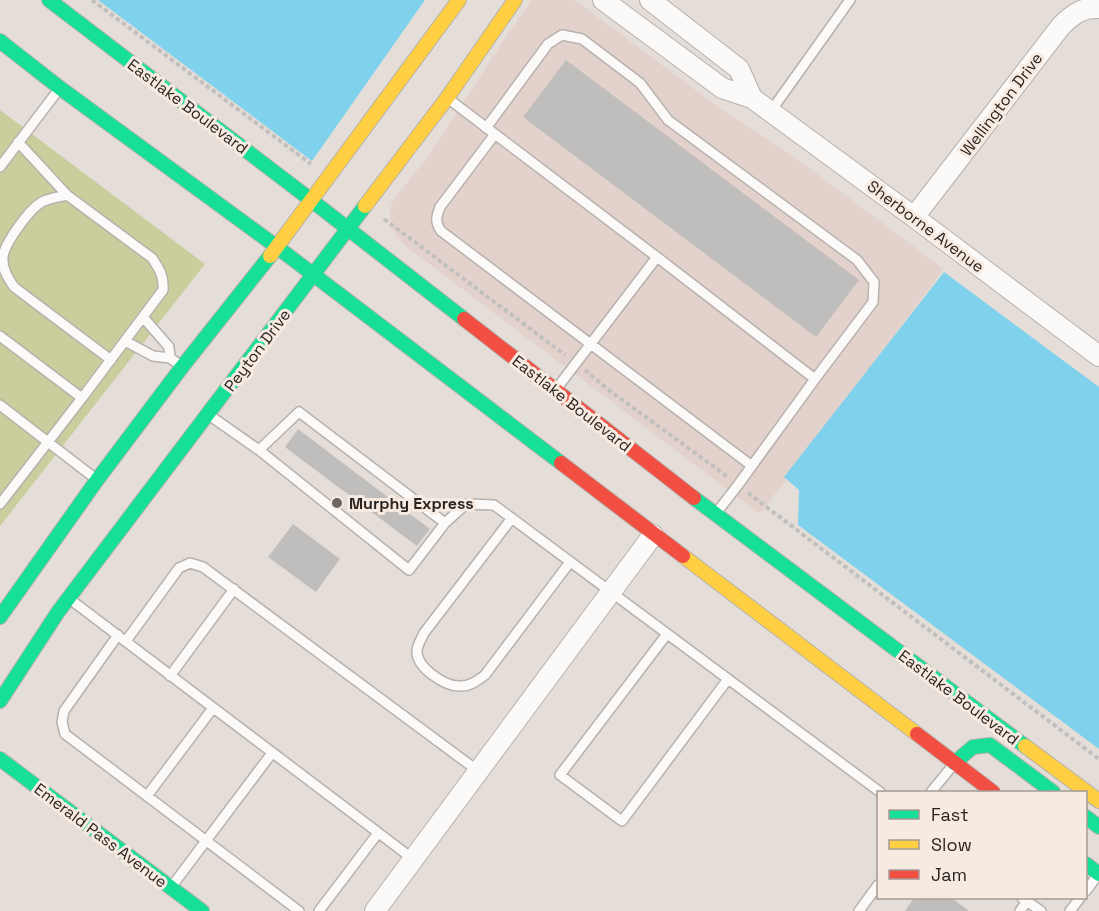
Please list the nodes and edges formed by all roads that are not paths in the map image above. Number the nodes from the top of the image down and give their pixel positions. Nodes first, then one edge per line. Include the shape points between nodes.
1 (49, 0) edge
2 (459, 0) edge
3 (515, 0) edge
4 (603, 0) edge
5 (650, 0) edge
6 (850, 0) edge
7 (1099, 8) edge
8 (0, 41) edge
9 (60, 87) junction
10 (447, 98) junction
11 (752, 98) junction
12 (771, 111) junction
13 (486, 128) junction
14 (495, 134) junction
15 (18, 142) junction
16 (2, 160) edge
17 (67, 195) junction
18 (311, 200) junction
19 (914, 217) junction
20 (347, 229) junction
21 (277, 247) junction
22 (657, 257) junction
23 (313, 275) junction
24 (143, 317) junction
25 (0, 336) edge
26 (125, 340) junction
27 (590, 345) junction
28 (1099, 356) edge
29 (170, 358) junction
30 (111, 360) junction
31 (183, 367) junction
32 (815, 379) junction
33 (556, 390) junction
34 (82, 398) junction
35 (0, 405) edge
36 (209, 414) junction
37 (48, 442) junction
38 (259, 450) junction
39 (752, 466) junction
40 (97, 480) junction
41 (0, 504) edge
42 (715, 514) junction
43 (512, 518) junction
44 (445, 524) junction
45 (654, 535) junction
46 (570, 562) junction
47 (234, 589) junction
48 (611, 592) junction
49 (69, 598) junction
50 (0, 617) edge
51 (667, 634) junction
52 (122, 638) junction
53 (170, 675) junction
54 (728, 679) junction
55 (0, 701) edge
56 (213, 708) junction
57 (272, 753) junction
58 (0, 759) edge
59 (954, 763) junction
60 (478, 771) junction
61 (879, 791) edge
62 (932, 791) edge
63 (992, 791) edge
64 (1052, 791) edge
65 (1086, 791) edge
66 (147, 796) junction
67 (1087, 818) edge
68 (1099, 827) edge
69 (378, 832) junction
70 (206, 841) junction
71 (413, 859) junction
72 (1087, 865) edge
73 (1099, 874) edge
74 (171, 888) junction
75 (877, 888) edge
76 (1087, 890) edge
77 (1024, 899) edge
78 (202, 911) edge
79 (298, 911) edge
80 (319, 911) edge
81 (375, 911) edge
82 (859, 911) edge
83 (1020, 911) edge
84 (1041, 911) edge

1 - 18 main road, Eastlake Boulevard
2 - 18 main road
3 - 10 main road, Peyton Drive
4 - 11 street, Sherborne Avenue via 722,88
5 - 11 street via 739,69
6 - 12 lane
7 - 19 street, Wellington Drive via 1079,10 1061,26
8 - 9 main road
9 - 15 lane
9 - 21 main road
10 - 13 lane
10 - 20 main road, Peyton Drive
11 - 12 street, Sherborne Avenue
12 - 19 street, Sherborne Avenue
13 - 14 lane
13 - 32 lane via 548,44 562,35 582,39 640,82 668,120 857,260 874,282 873,302
14 - 22 lane
14 - 27 lane via 440,207 437,225
15 - 16 lane
15 - 17 lane
17 - 24 lane via 152,258 159,269 163,290
17 - 30 lane via 43,201 22,220 3,254 3,265 14,287
18 - 20 main road, Eastlake Boulevard
18 - 21 main road
19 - 28 street, Sherborne Avenue
20 - 23 main road, Peyton Drive
20 - 33 main road, Eastlake Boulevard
21 - 23 main road
21 - 31 main road
22 - 27 lane
22 - 32 lane
23 - 36 main road, Peyton Drive
23 - 45 main road
24 - 26 lane
24 - 29 lane via 169,347
25 - 34 lane
26 - 29 lane via 153,356
26 - 30 lane
27 - 33 lane
27 - 39 lane
29 - 31 lane
30 - 34 lane
31 - 40 main road
32 - 39 lane
33 - 42 main road, Eastlake Boulevard
34 - 37 lane
35 - 37 lane
36 - 38 lane
36 - 49 main road, Peyton Drive
37 - 40 lane
37 - 41 lane
38 - 44 lane via 298,412
38 - 44 lane via 409,570
39 - 42 lane
40 - 50 main road
42 - 65 main road, Eastlake Boulevard
43 - 44 lane via 494,505 466,504
43 - 46 lane
43 - 46 lane via 424,633 417,650 419,660 442,682 458,687 471,685 485,675
45 - 48 street
45 - 59 main road
46 - 48 lane
47 - 52 lane via 203,567 190,563 179,568
47 - 53 lane
47 - 60 lane
48 - 51 lane
48 - 60 street
49 - 52 lane
49 - 55 main road, Peyton Drive
51 - 54 lane
51 - 54 lane via 560,775 622,821
52 - 53 lane
52 - 66 lane via 64,711 62,722 64,734
53 - 56 lane
54 - 61 lane
56 - 57 lane
56 - 66 lane
57 - 69 lane
57 - 70 lane
58 - 74 main road, Emerald Pass Avenue
59 - 62 lane
59 - 63 main road
59 - 64 main road via 973,747 990,745
60 - 71 street
66 - 70 lane
67 - 68 main road
69 - 71 lane
69 - 80 lane
70 - 74 lane
70 - 79 lane
71 - 81 street
72 - 73 main road
73 - 76 lane
74 - 78 main road, Emerald Pass Avenue
75 - 82 lane
77 - 83 lane
77 - 84 lane

